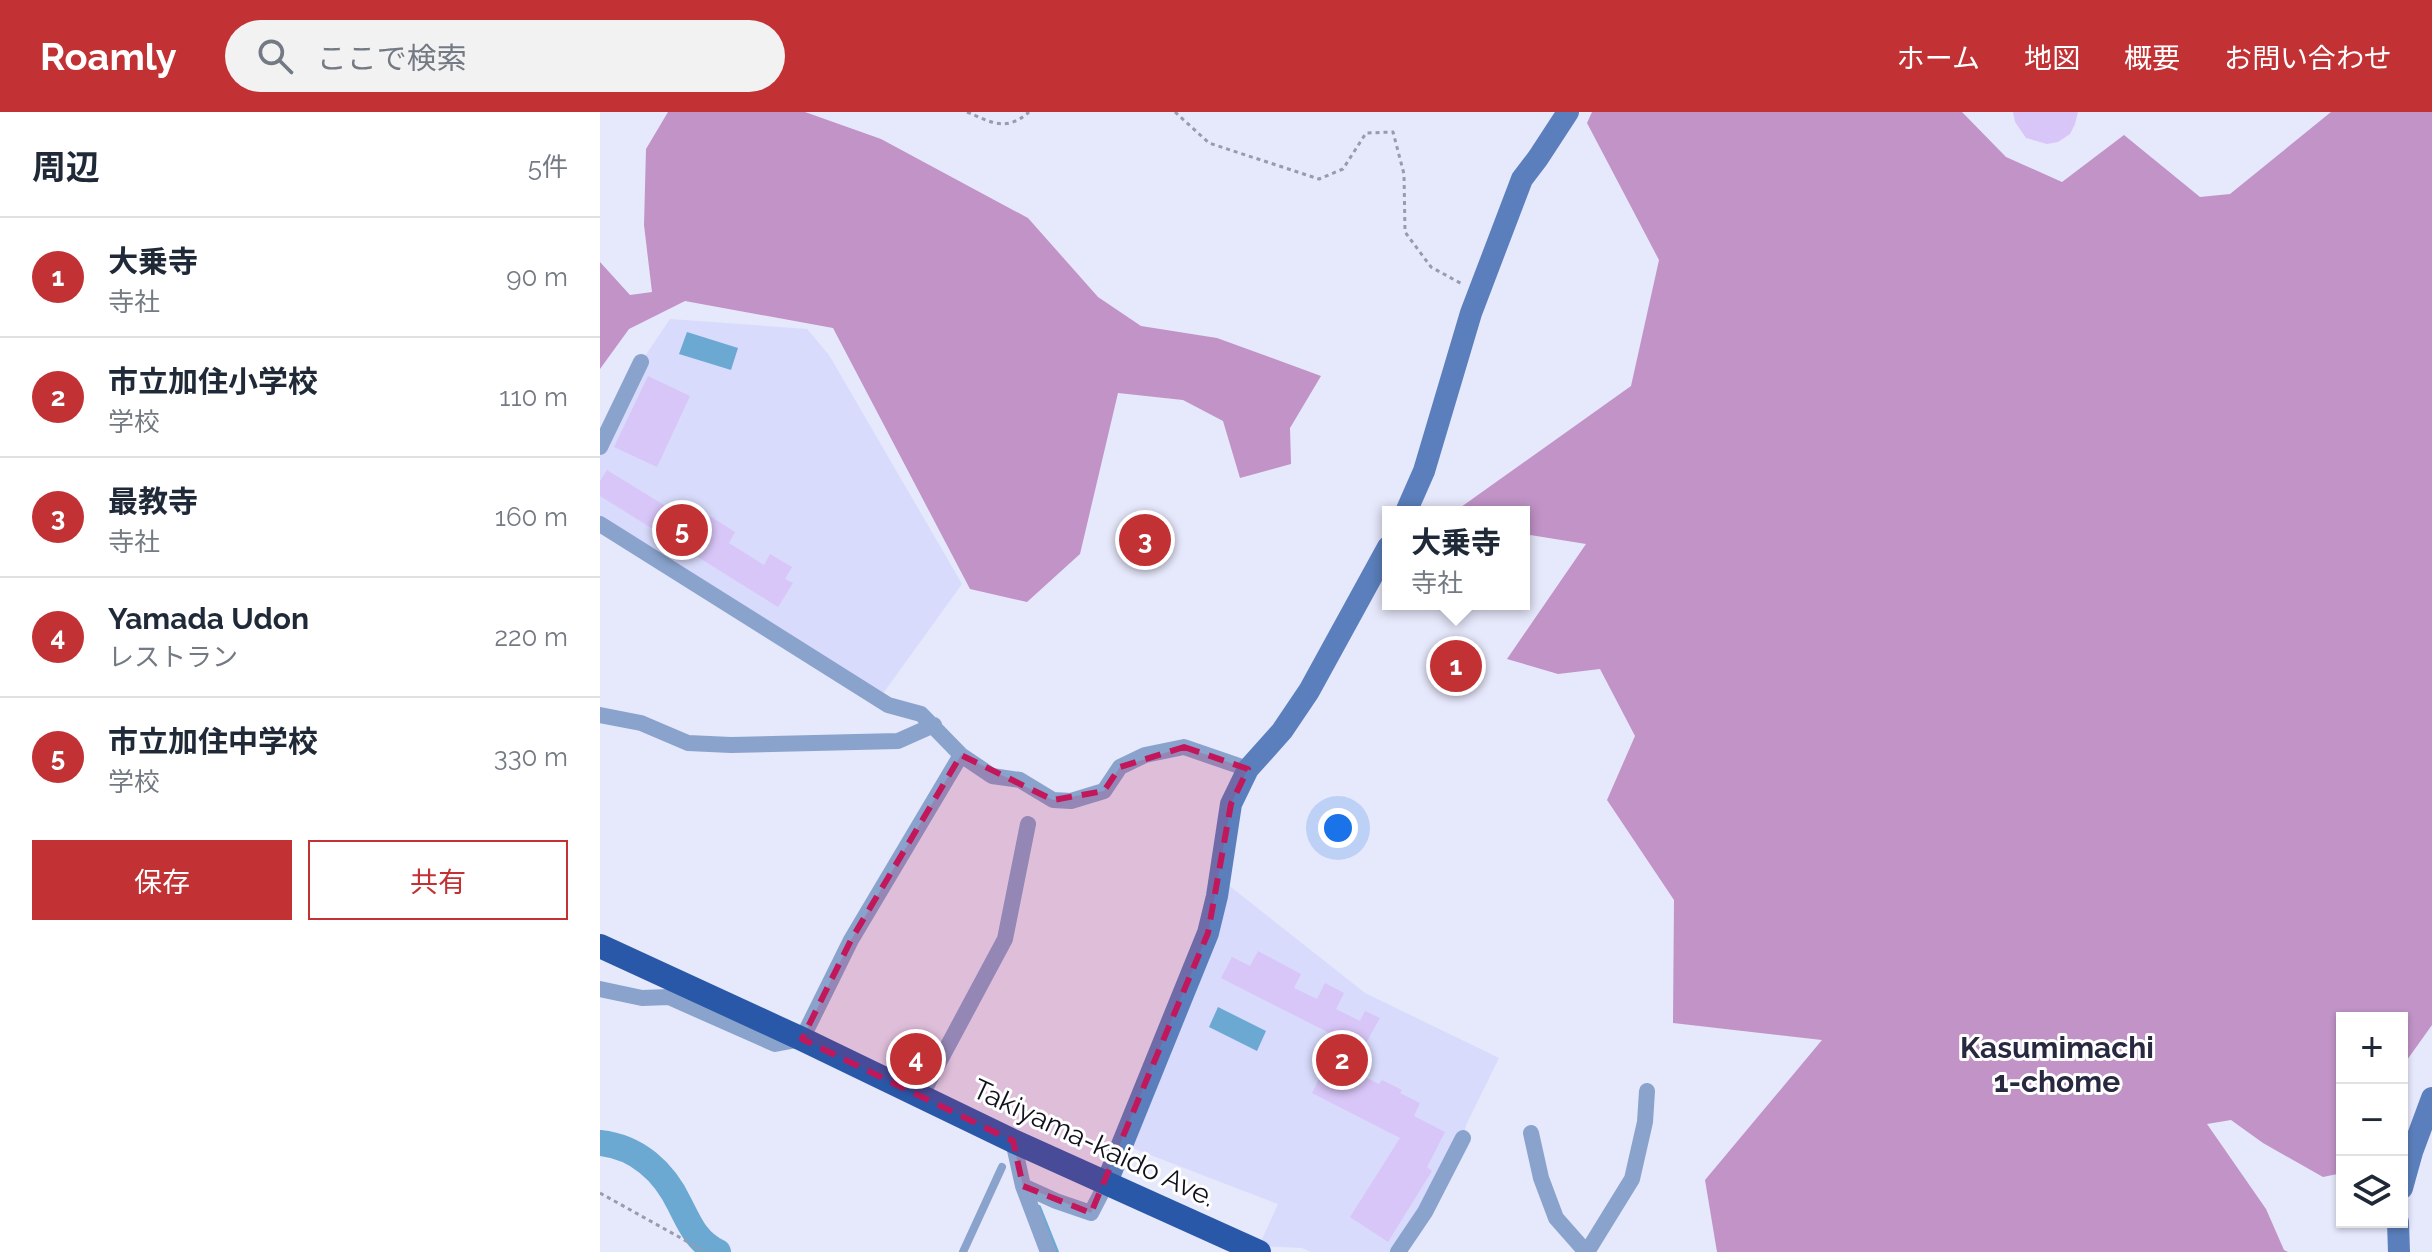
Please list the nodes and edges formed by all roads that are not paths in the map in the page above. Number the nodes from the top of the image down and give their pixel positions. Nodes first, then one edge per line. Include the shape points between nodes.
1 (1568, 112) edge
2 (641, 362) dead end
3 (600, 447) edge
4 (1409, 506) edge
5 (600, 524) edge
6 (1382, 558) edge
7 (600, 715) edge
8 (934, 725) junction
9 (961, 755) junction
10 (1248, 769) junction
11 (1028, 824) dead end
12 (600, 946) edge
13 (600, 989) edge
14 (802, 1039) junction
15 (1647, 1091) dead end
16 (921, 1096) junction
17 (2432, 1098) edge
18 (1531, 1133) dead end
19 (1463, 1138) dead end
20 (1013, 1141) junction
21 (2408, 1166) edge
22 (1002, 1167) dead end
23 (1107, 1182) junction
24 (1023, 1186) junction
25 (2398, 1228) edge
26 (963, 1252) edge
27 (1048, 1252) edge
28 (1259, 1252) edge
29 (1398, 1252) edge
30 (1586, 1252) edge
31 (2399, 1252) edge

1 - 4 main road via 1522,179 1478,293
2 - 3 street
5 - 8 street via 888,705 921,714
6 - 10 main road via 1309,691
7 - 8 street via 641,723 688,743 731,745 898,741
8 - 9 street
9 - 10 street via 992,776 1020,780 1053,800 1071,801 1104,791 1120,767 1145,755 1184,747
9 - 14 street via 851,940
10 - 23 main road via 1231,804 1208,933
11 - 16 street via 1005,939
12 - 14 highway, Takiyama-kaido Ave.
13 - 14 street via 642,998 669,997 775,1044
14 - 16 highway, Takiyama-kaido Ave.
15 - 30 street via 1632,1179
16 - 20 highway, Takiyama-kaido Ave.
17 - 21 main road
18 - 30 street via 1556,1218
19 - 29 street
20 - 23 highway, Takiyama-kaido Ave.
20 - 24 street
22 - 26 lane
23 - 24 street via 1091,1213
23 - 28 highway, Takiyama-kaido Ave.
24 - 27 street
25 - 31 main road

